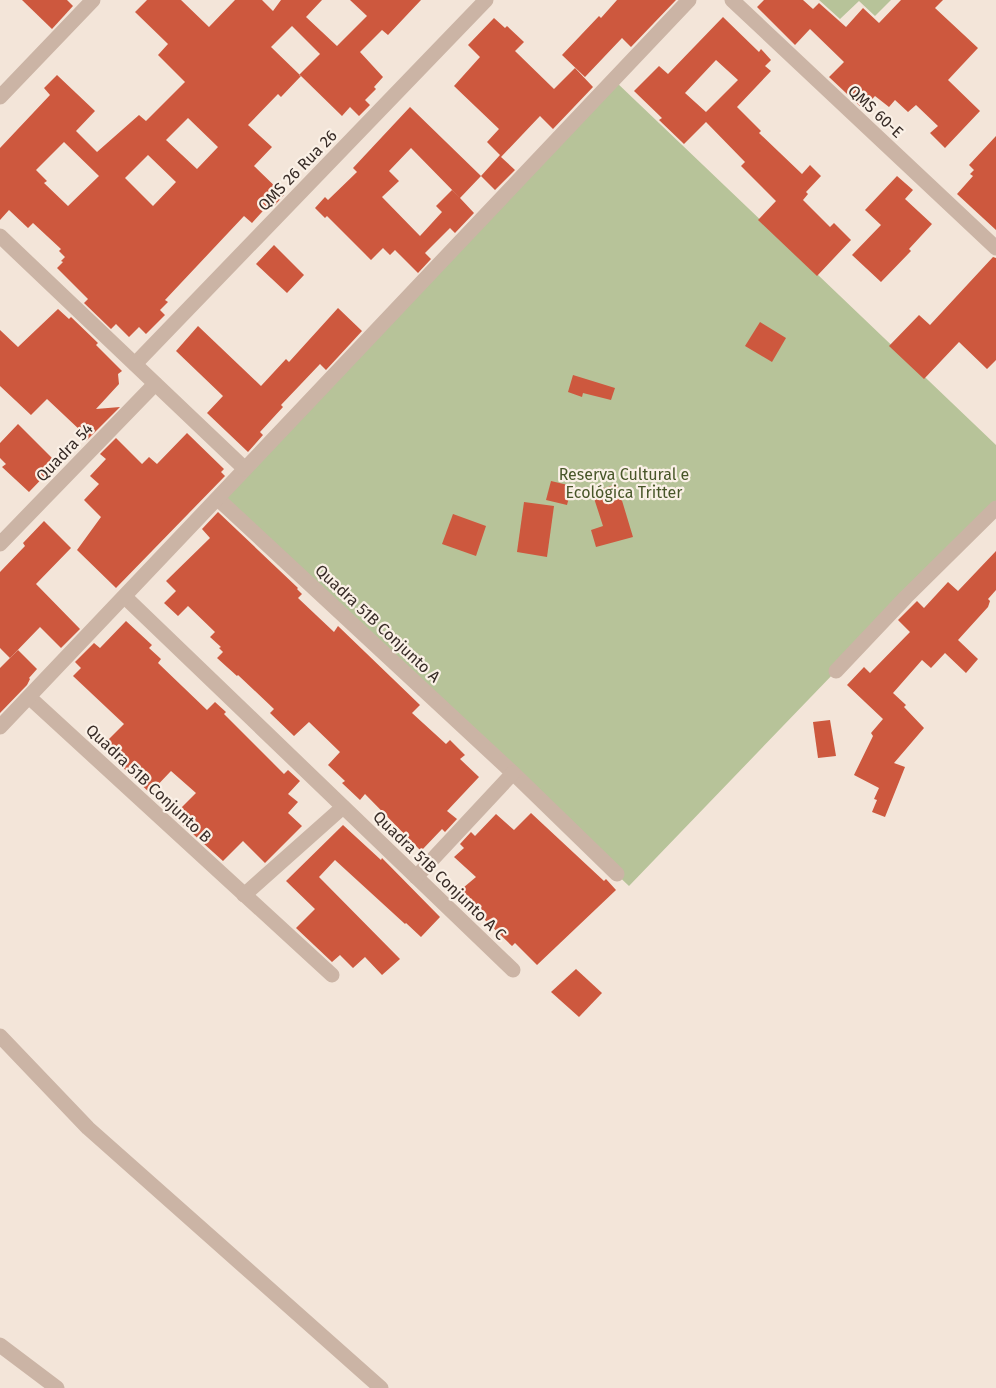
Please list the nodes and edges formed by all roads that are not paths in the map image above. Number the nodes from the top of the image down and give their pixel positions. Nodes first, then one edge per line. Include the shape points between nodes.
1 (93, 0) edge
2 (486, 0) edge
3 (689, 0) edge
4 (732, 0) edge
5 (0, 97) edge
6 (0, 236) edge
7 (996, 248) edge
8 (135, 364) junction
9 (154, 384) junction
10 (245, 468) junction
11 (218, 499) junction
12 (996, 508) edge
13 (0, 544) edge
14 (124, 597) junction
15 (836, 671) dead end
16 (29, 697) junction
17 (0, 727) edge
18 (513, 773) junction
19 (343, 807) junction
20 (617, 874) dead end
21 (416, 877) junction
22 (244, 895) junction
23 (513, 969) dead end
24 (332, 975) dead end
25 (0, 1036) edge
26 (0, 1345) edge
27 (57, 1388) edge
28 (381, 1388) edge

1 - 5 street
2 - 8 street, QMS 26 Rua 26
3 - 10 street
4 - 7 street, QMS 60-E
6 - 8 street
8 - 9 street
9 - 10 street
9 - 13 street, Quadra 54
10 - 11 street
11 - 14 street
11 - 18 street, Quadra 51B Conjunto A
12 - 15 street
14 - 16 street
14 - 19 street
16 - 17 street
16 - 22 street, Quadra 51B Conjunto B
18 - 20 street, Quadra 51B Conjunto A
18 - 21 street
19 - 21 street, Quadra 51B Conjunto A C
19 - 22 street
21 - 23 street, Quadra 51B Conjunto A C
22 - 24 street, Quadra 51B Conjunto B
25 - 28 street via 88,1128
26 - 27 street

